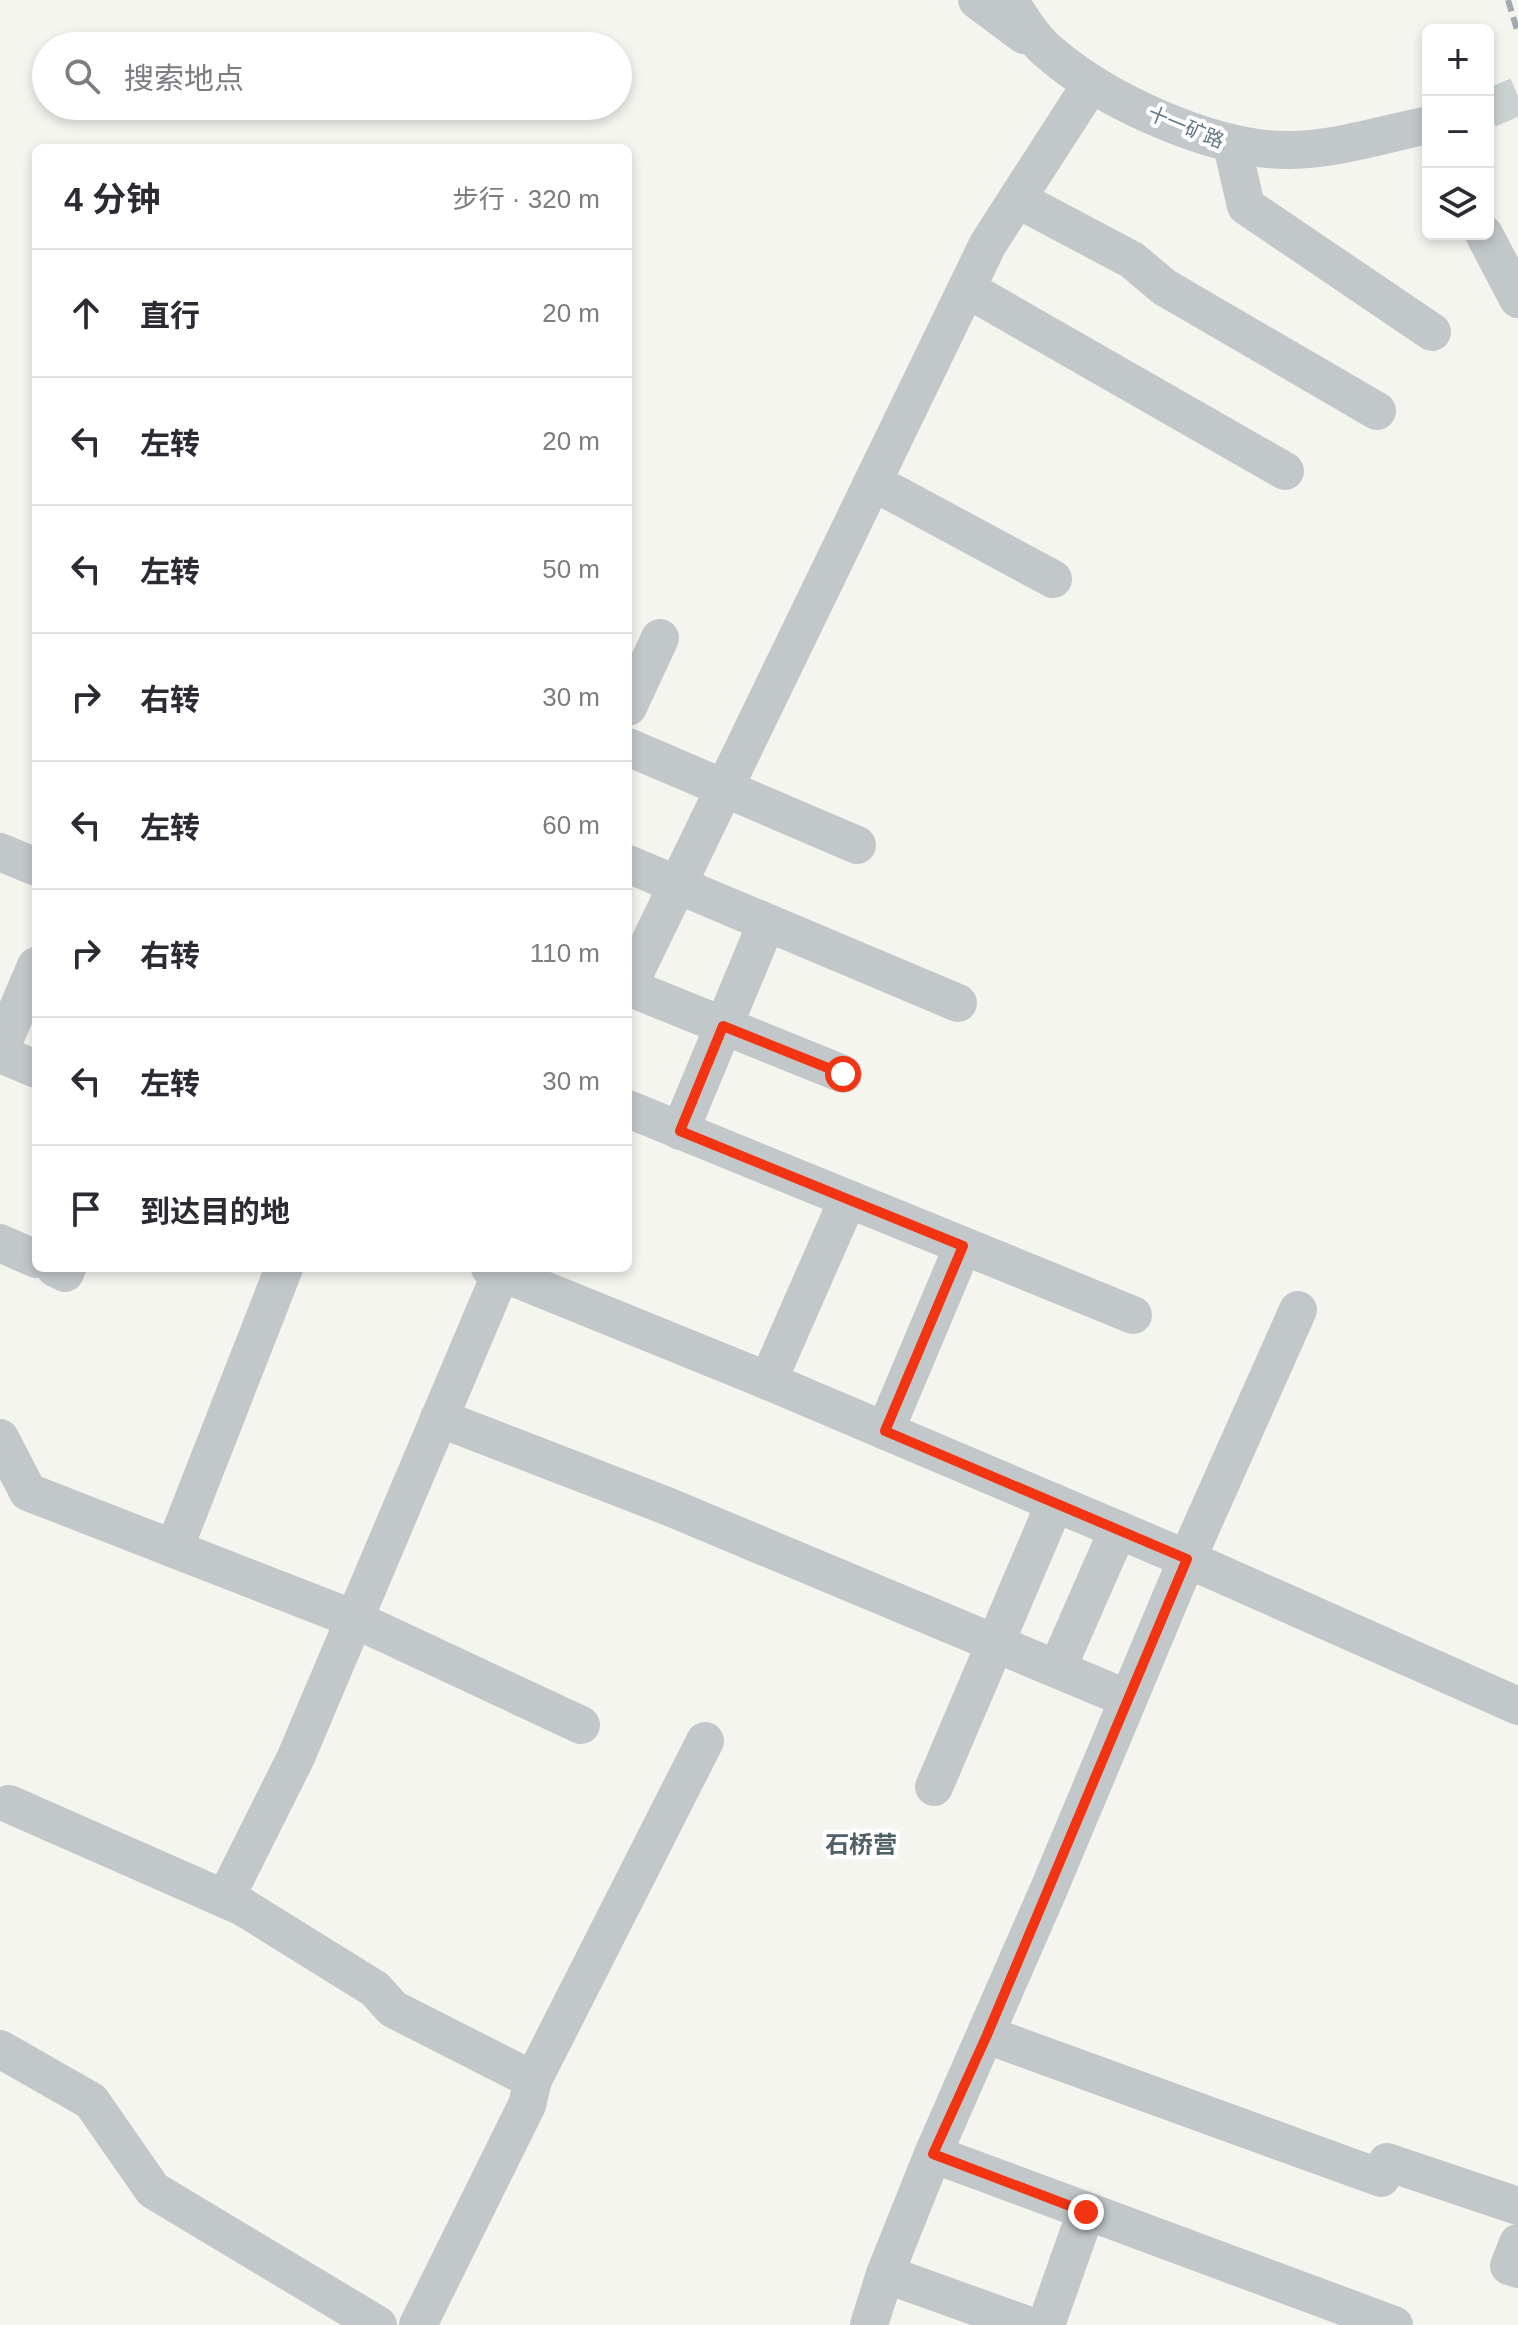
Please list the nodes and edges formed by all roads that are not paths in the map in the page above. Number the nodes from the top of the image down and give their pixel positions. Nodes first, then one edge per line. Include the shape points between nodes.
1 (977, 0) edge
2 (1010, 0) edge
3 (1047, 52) junction
4 (1091, 84) junction
5 (1422, 126) edge
6 (1232, 145) junction
7 (1017, 199) junction
8 (1487, 240) edge
9 (967, 289) junction
10 (1518, 299) edge
11 (1432, 332) dead end
12 (1377, 411) dead end
13 (1285, 471) dead end
14 (873, 482) junction
15 (1053, 579) dead end
16 (660, 638) dead end
17 (632, 698) edge
18 (632, 749) edge
19 (725, 788) junction
20 (857, 845) dead end
21 (0, 852) edge
22 (32, 865) edge
23 (632, 866) edge
24 (677, 887) junction
25 (766, 924) junction
26 (32, 976) edge
27 (632, 979) edge
28 (632, 989) edge
29 (958, 1003) dead end
30 (723, 1026) junction
31 (0, 1052) edge
32 (32, 1067) edge
33 (843, 1074) dead end
34 (632, 1111) edge
35 (680, 1131) junction
36 (848, 1199) junction
37 (0, 1243) edge
38 (963, 1246) junction
39 (32, 1257) edge
40 (282, 1272) edge
41 (497, 1272) edge
42 (503, 1272) edge
43 (1298, 1310) dead end
44 (1133, 1315) dead end
45 (768, 1381) junction
46 (439, 1418) junction
47 (885, 1431) junction
48 (0, 1438) edge
49 (1055, 1503) junction
50 (1118, 1530) junction
51 (174, 1549) junction
52 (1187, 1559) junction
53 (354, 1619) junction
54 (995, 1643) junction
55 (1057, 1669) junction
56 (1128, 1699) junction
57 (1518, 1706) edge
58 (581, 1725) dead end
59 (705, 1741) dead end
60 (934, 1787) dead end
61 (9, 1804) dead end
62 (225, 1899) junction
63 (987, 2035) junction
64 (0, 2049) edge
65 (533, 2080) junction
66 (933, 2154) junction
67 (1518, 2206) edge
68 (1086, 2212) junction
69 (1518, 2243) edge
70 (1518, 2269) edge
71 (885, 2274) junction
72 (1331, 2314) edge
73 (378, 2325) edge
74 (418, 2325) edge
75 (869, 2325) edge
76 (1027, 2325) edge
77 (1046, 2325) edge
78 (1394, 2325) edge

1 - 3 street
2 - 3 street
3 - 4 street, 十一矿路
4 - 6 street, 十一矿路 via 1169,123
4 - 7 street
5 - 6 street, 十一矿路 via 1291,150
6 - 11 street via 1246,206
7 - 9 street
7 - 12 street via 1132,260 1164,287
8 - 10 street
9 - 13 street
9 - 14 street
14 - 15 street
14 - 19 street
16 - 17 street
18 - 19 street
19 - 20 street
19 - 24 street
21 - 22 street
23 - 24 street
24 - 25 street
24 - 27 street
25 - 29 street
25 - 30 street
26 - 31 street
28 - 30 street
30 - 33 street
30 - 35 street
31 - 32 street
34 - 35 street
35 - 36 street
36 - 38 street
36 - 45 street
37 - 39 street
38 - 44 street
38 - 47 street
40 - 51 street
41 - 46 street
42 - 45 street
43 - 52 street
45 - 47 street
46 - 53 street
46 - 54 street
47 - 49 street
48 - 51 street via 28,1492
49 - 50 street
49 - 54 street
50 - 52 street
50 - 55 street
51 - 53 street
52 - 56 street
52 - 57 street
53 - 58 street
53 - 62 street via 296,1757
54 - 55 street
54 - 60 street
55 - 56 street
56 - 63 street
59 - 65 street
61 - 62 street
62 - 65 street via 375,1989 393,2009
63 - 66 street
63 - 67 street via 1381,2178 1387,2162
64 - 73 street via 91,2101 153,2190
65 - 74 street via 527,2105
66 - 68 street
66 - 71 street
68 - 72 street
68 - 77 street
69 - 70 street via 1509,2266
71 - 75 street
71 - 76 street
72 - 78 street

